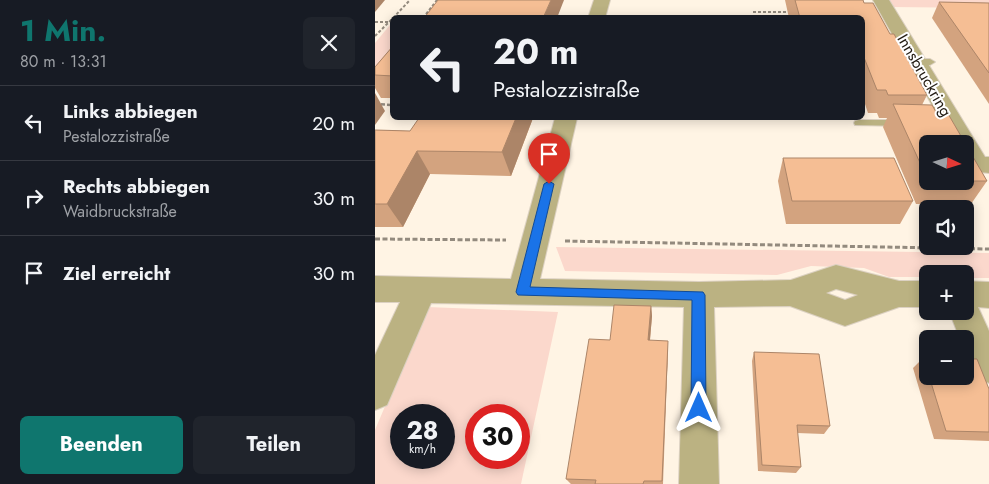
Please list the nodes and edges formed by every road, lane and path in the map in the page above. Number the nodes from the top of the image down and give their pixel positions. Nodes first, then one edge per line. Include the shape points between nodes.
1 (410, 0) edge
2 (437, 0) edge
3 (602, 0) edge
4 (881, 0) edge
5 (753, 12) dead end
6 (792, 12) dead end
7 (396, 15) edge
8 (425, 15) edge
9 (597, 15) edge
10 (375, 22) edge
11 (389, 22) joint
12 (375, 36) edge
13 (375, 104) edge
14 (390, 105) edge
15 (566, 120) edge
16 (859, 123) dead end
17 (915, 123) edge
18 (989, 166) edge
19 (375, 239) edge
20 (535, 240) junction
21 (989, 249) edge
22 (375, 289) edge
23 (421, 290) junction
24 (522, 292) junction
25 (913, 294) edge
26 (974, 294) edge
27 (699, 295) junction
28 (989, 295) edge
29 (968, 320) edge
30 (989, 367) edge
31 (375, 393) edge
32 (699, 484) edge

1 - 7 path
2 - 8 path
3 - 9 street
4 - 18 street, Innsbruckring via 924,62 948,124 978,165
5 - 6 path
10 - 11 path
11 - 12 path
13 - 14 path
15 - 20 street
16 - 17 lane
19 - 20 path
20 - 21 path
20 - 24 street
22 - 23 street
23 - 24 street
23 - 31 street
24 - 27 street
25 - 27 street via 845,313 791,293
26 - 28 street
27 - 32 street
29 - 30 street

